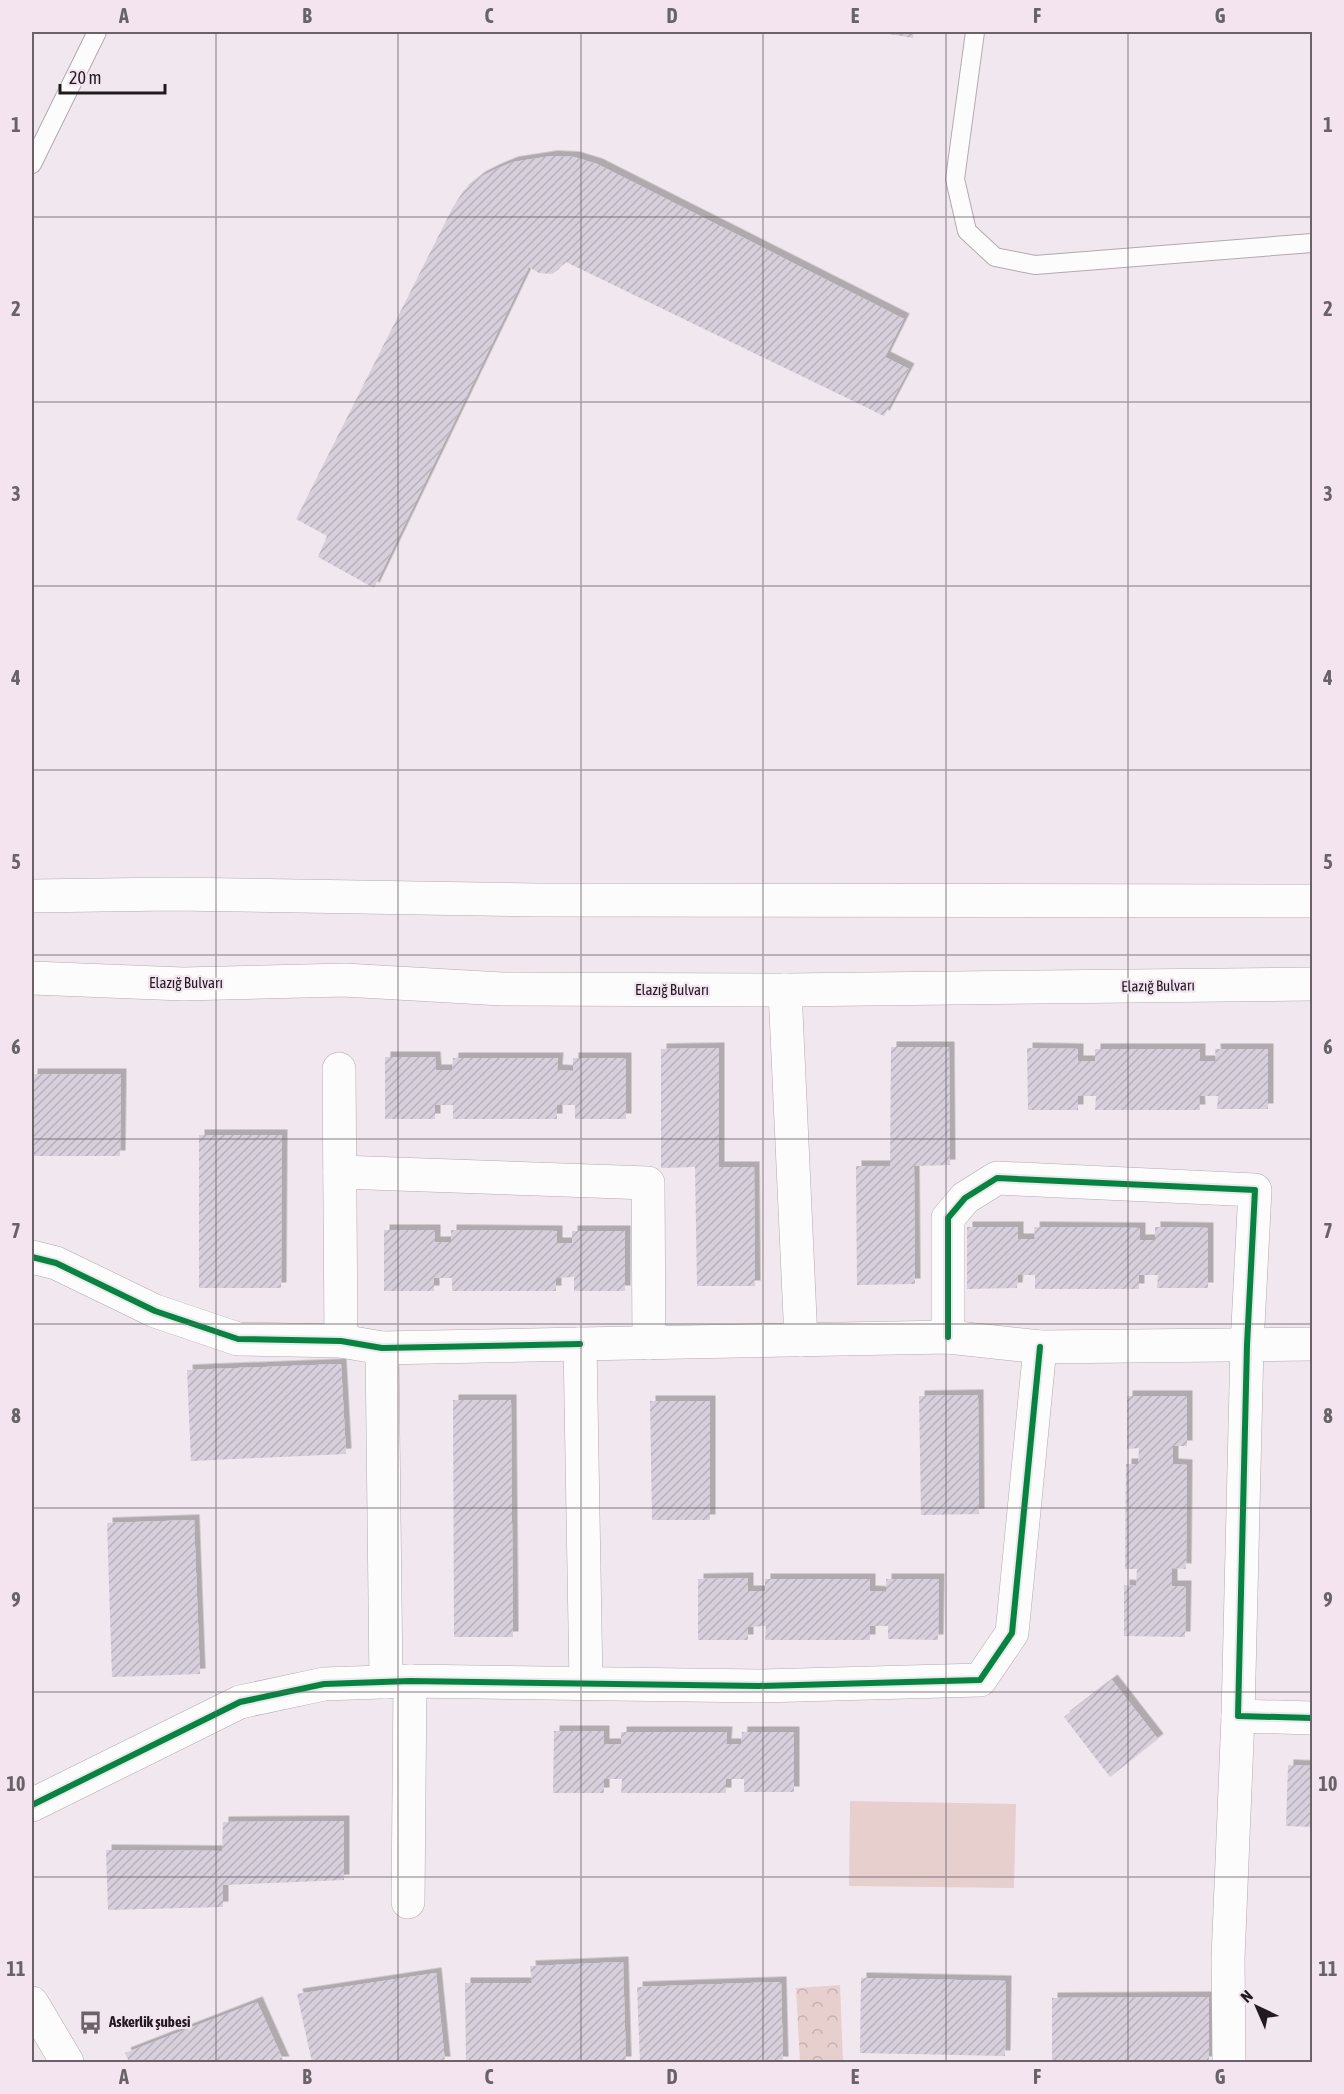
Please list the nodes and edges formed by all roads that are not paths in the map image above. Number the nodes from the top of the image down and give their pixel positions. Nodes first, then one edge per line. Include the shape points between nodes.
1 (97, 32) edge
2 (975, 32) edge
3 (32, 164) edge
4 (1312, 243) edge
5 (32, 896) edge
6 (1312, 901) edge
7 (32, 978) edge
8 (1312, 984) edge
9 (785, 990) junction
10 (339, 1069) dead end
11 (340, 1172) junction
12 (32, 1257) edge
13 (948, 1337) junction
14 (801, 1340) junction
15 (341, 1341) junction
16 (649, 1343) junction
17 (580, 1344) junction
18 (1312, 1344) edge
19 (1247, 1345) junction
20 (1040, 1347) junction
21 (382, 1348) junction
22 (398, 1681) junction
23 (586, 1683) junction
24 (1238, 1716) junction
25 (1312, 1718) edge
26 (32, 1805) edge
27 (408, 1902) dead end
28 (32, 2003) edge
29 (67, 2062) edge
30 (1229, 2062) edge

1 - 3 lane
2 - 4 lane via 955,179 967,231 995,257 1035,265
5 - 6 street
7 - 9 street, Elazığ Bulvarı via 183,984 344,980 502,989
8 - 9 street, Elazığ Bulvarı
9 - 14 street
10 - 11 street
11 - 15 street
11 - 16 street via 648,1183
12 - 15 street via 56,1263 155,1311 238,1339
13 - 14 street
13 - 19 street via 948,1218 965,1198 997,1178 1255,1190
13 - 20 street
14 - 16 street
15 - 21 street
16 - 17 street
17 - 21 street
17 - 23 street
18 - 19 street
19 - 20 street
19 - 24 street
20 - 23 street via 1012,1633 980,1680 759,1686
21 - 22 street
22 - 23 street
22 - 26 street via 324,1684 240,1702
22 - 27 street
24 - 25 street
24 - 30 street via 1228,1959
28 - 29 street

